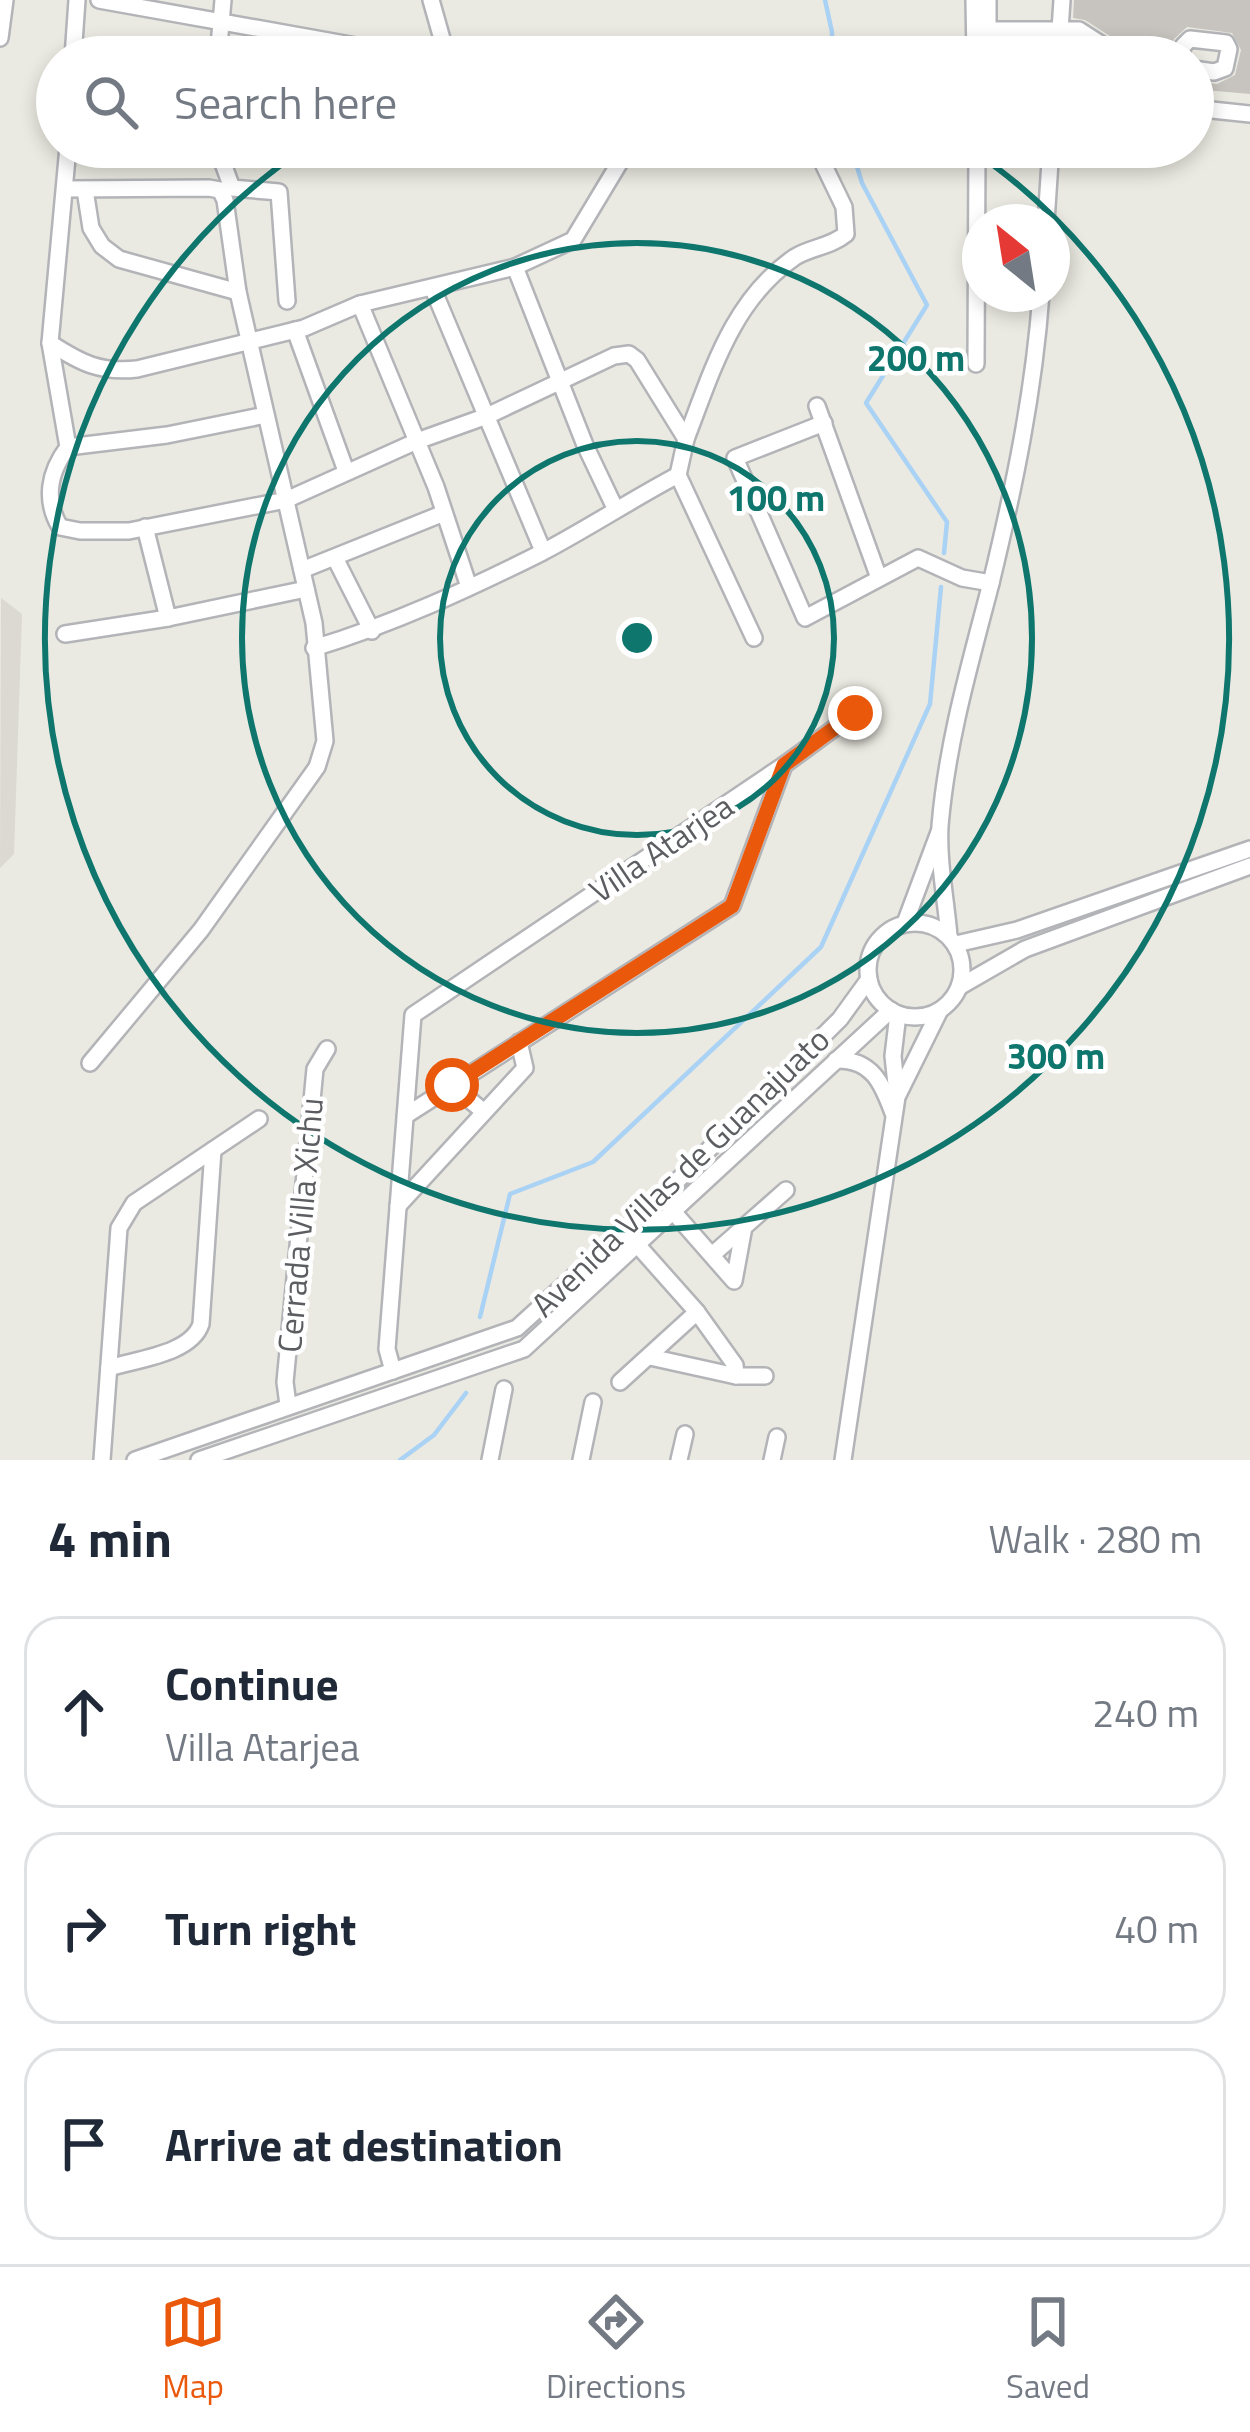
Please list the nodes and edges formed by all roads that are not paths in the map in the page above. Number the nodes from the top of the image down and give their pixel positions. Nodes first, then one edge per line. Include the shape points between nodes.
1 (4, 0) edge
2 (77, 0) edge
3 (99, 0) edge
4 (224, 0) edge
5 (431, 0) edge
6 (974, 0) edge
7 (988, 0) edge
8 (1062, 0) edge
9 (222, 20) junction
10 (981, 30) junction
11 (1060, 30) junction
12 (74, 36) edge
13 (220, 36) edge
14 (304, 36) edge
15 (442, 36) edge
16 (980, 36) edge
17 (983, 36) edge
18 (1088, 36) edge
19 (0, 38) edge
20 (1214, 42) edge
21 (1214, 72) edge
22 (1214, 110) edge
23 (1250, 114) edge
24 (66, 168) edge
25 (225, 168) edge
26 (616, 168) edge
27 (825, 168) edge
28 (977, 168) edge
29 (1050, 168) edge
30 (65, 189) junction
31 (85, 190) junction
32 (1047, 204) edge
33 (515, 267) junction
34 (434, 289) junction
35 (238, 292) junction
36 (287, 302) dead end
37 (360, 304) junction
38 (1040, 312) edge
39 (295, 330) junction
40 (249, 341) junction
41 (50, 343) junction
42 (976, 364) dead end
43 (559, 382) junction
44 (266, 415) junction
45 (487, 416) junction
46 (686, 439) junction
47 (417, 441) junction
48 (68, 446) junction
49 (346, 471) junction
50 (678, 475) junction
51 (286, 500) junction
52 (615, 508) junction
53 (444, 513) junction
54 (146, 527) junction
55 (543, 551) junction
56 (335, 558) junction
57 (302, 570) junction
58 (879, 578) junction
59 (991, 584) junction
60 (469, 587) junction
61 (306, 589) junction
62 (168, 618) junction
63 (372, 631) junction
64 (65, 634) dead end
65 (754, 638) dead end
66 (314, 648) junction
67 (855, 713) dead end
68 (784, 765) junction
69 (940, 830) junction
70 (1250, 849) edge
71 (1250, 866) edge
72 (905, 923) junction
73 (952, 940) junction
74 (869, 979) junction
75 (959, 987) junction
76 (940, 1010) junction
77 (894, 1012) junction
78 (519, 1042) junction
79 (327, 1048) dead end
80 (836, 1060) junction
81 (90, 1063) dead end
82 (452, 1085) junction
83 (895, 1106) junction
84 (484, 1112) junction
85 (405, 1116) junction
86 (260, 1119) dead end
87 (213, 1150) junction
88 (786, 1190) dead end
89 (660, 1198) junction
90 (398, 1205) junction
91 (674, 1212) junction
92 (744, 1228) junction
93 (624, 1231) junction
94 (638, 1245) junction
95 (712, 1255) junction
96 (697, 1312) junction
97 (650, 1357) junction
98 (109, 1368) junction
99 (393, 1371) junction
100 (736, 1376) junction
101 (764, 1376) dead end
102 (620, 1382) dead end
103 (504, 1389) dead end
104 (593, 1402) dead end
105 (288, 1405) junction
106 (685, 1434) dead end
107 (777, 1437) dead end
108 (102, 1460) edge
109 (139, 1460) edge
110 (199, 1460) edge
111 (490, 1460) edge
112 (581, 1460) edge
113 (679, 1460) edge
114 (772, 1460) edge
115 (843, 1460) edge

1 - 19 street
2 - 12 street
3 - 9 street
4 - 9 street
5 - 15 street
6 - 10 street
7 - 10 street
8 - 11 street
9 - 13 street
9 - 14 street
10 - 11 street
10 - 16 street
10 - 17 street
11 - 18 street
20 - 21 street via 1229,49 1225,68
22 - 23 street
24 - 30 street
25 - 36 street via 232,188 279,192
26 - 33 street via 573,240
27 - 46 street via 844,207 846,234 798,255 727,332
28 - 42 street
29 - 32 street
30 - 31 street
30 - 41 street
31 - 35 street via 91,228 119,259
31 - 35 street via 220,190
33 - 34 street
33 - 43 street
34 - 37 street
34 - 45 street
35 - 40 street
37 - 39 street
37 - 47 street
38 - 59 street
39 - 40 street
39 - 49 street
40 - 41 street via 111,372
40 - 44 street
41 - 48 street
43 - 45 street
43 - 46 street via 629,354
43 - 52 street
44 - 48 street
44 - 51 street
45 - 47 street
45 - 55 street
46 - 50 street
47 - 49 street
47 - 53 street
48 - 54 street via 54,465 49,509 60,527
49 - 51 street
50 - 52 street
50 - 65 street
51 - 54 street
51 - 57 street
52 - 55 street
53 - 56 street
53 - 60 street
54 - 62 street
55 - 60 street
56 - 57 street
56 - 63 street
57 - 61 street
58 - 58 street via 805,618 735,458 820,414
58 - 59 street via 918,558
59 - 69 street via 959,695
60 - 63 street
61 - 62 street
61 - 66 street
62 - 64 street
63 - 66 street
66 - 81 street via 325,741 317,767 201,930
67 - 68 street
68 - 78 street, Villa Atarjea via 732,906
68 - 85 street, Villa Atarjea via 413,1015
69 - 72 street
69 - 73 street
70 - 73 street via 1018,930
71 - 75 street via 1025,949
72 - 73 street via 934,926
72 - 74 street via 872,950
73 - 75 street via 963,973
74 - 77 street
74 - 89 street, Avenida Villas de Guanajuato via 840,1019
75 - 76 street
76 - 77 street
76 - 83 street
77 - 80 street, Avenida Villas de Guanajuato
77 - 83 street
78 - 82 street, Villa Atarjea
78 - 84 street via 525,1067
79 - 105 street, Cerrada Villa Xichu via 316,1069
80 - 83 street via 871,1069
80 - 91 street, Avenida Villas de Guanajuato
82 - 84 street
82 - 85 street, Villa Atarjea
83 - 115 street
84 - 90 street
85 - 90 street, Villa Atarjea
86 - 87 street
87 - 98 street via 125,1214
87 - 98 street via 197,1336
88 - 92 street
89 - 91 street
89 - 93 street, Avenida Villas de Guanajuato
90 - 99 street, Villa Atarjea via 387,1348
91 - 94 street, Avenida Villas de Guanajuato
91 - 95 street
92 - 95 street
92 - 95 street via 734,1281
93 - 94 street
93 - 99 street, Avenida Villas de Guanajuato via 517,1328
94 - 96 street
94 - 110 street, Avenida Villas de Guanajuato via 524,1348
96 - 97 street
96 - 100 street
97 - 100 street
97 - 102 street
98 - 108 street
99 - 105 street, Avenida Villas de Guanajuato
100 - 101 street
103 - 111 street
104 - 112 street
105 - 109 street, Avenida Villas de Guanajuato
106 - 113 street
107 - 114 street

